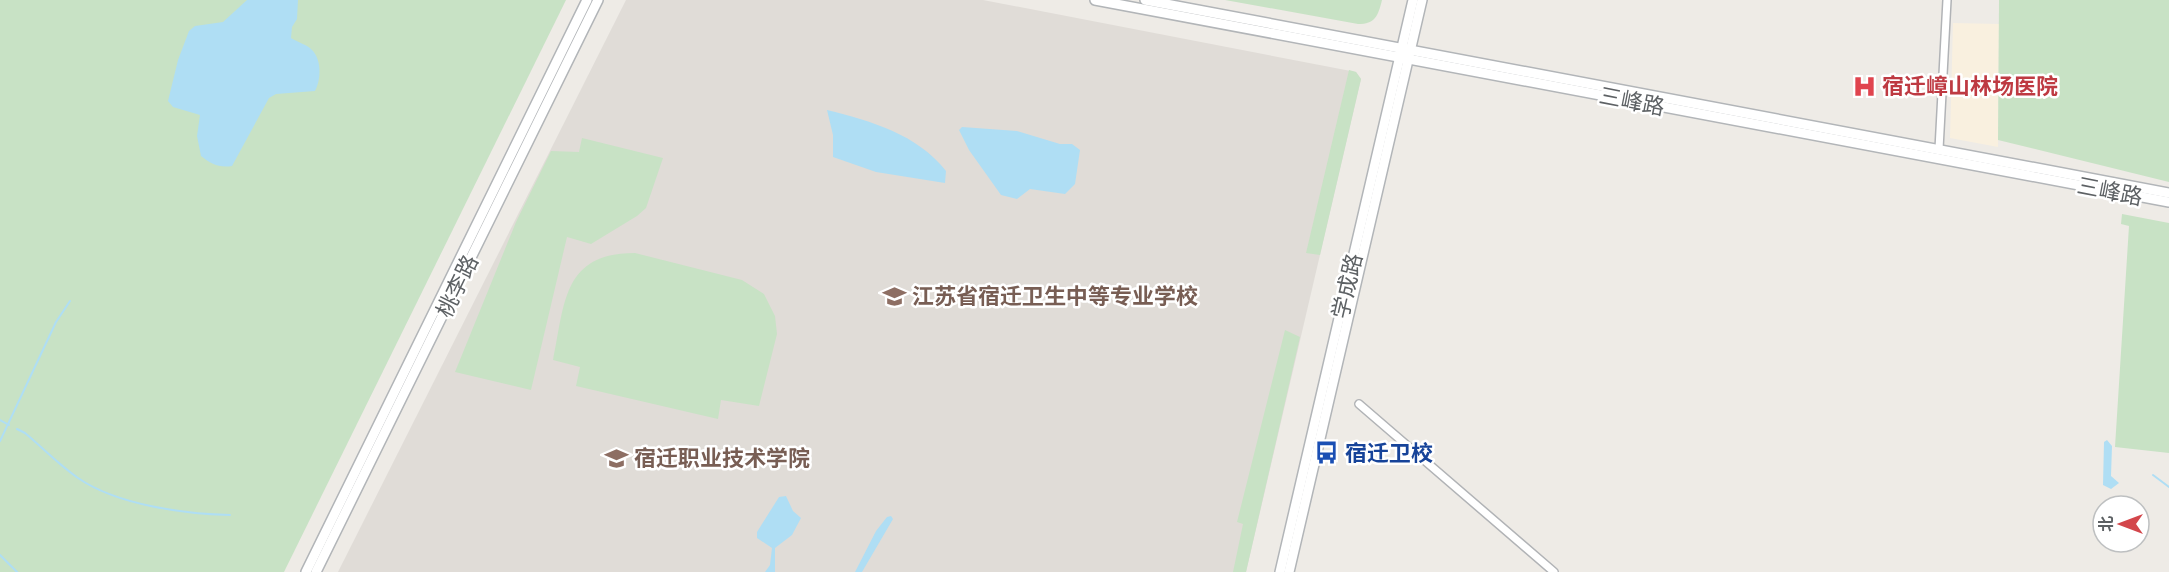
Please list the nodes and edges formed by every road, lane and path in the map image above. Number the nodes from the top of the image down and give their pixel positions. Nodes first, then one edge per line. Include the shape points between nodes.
1 (587, 0) edge
2 (598, 0) edge
3 (1095, 0) edge
4 (1145, 0) edge
5 (1413, 0) edge
6 (1422, 0) edge
7 (1947, 0) edge
8 (1405, 53) junction
9 (1939, 149) junction
10 (2169, 193) edge
11 (2169, 202) edge
12 (1359, 404) dead end
13 (306, 572) edge
14 (316, 572) edge
15 (1280, 572) edge
16 (1289, 572) edge
17 (1554, 572) edge

1 - 13 main road, 桃李路
2 - 14 main road, 桃李路
3 - 8 main road, 三峰路
4 - 8 main road, 三峰路
5 - 8 main road, 学成路
6 - 8 main road, 学成路
7 - 9 street
8 - 9 main road, 三峰路
8 - 11 main road, 三峰路
8 - 15 main road, 学成路
8 - 16 main road, 学成路
9 - 10 main road, 三峰路
12 - 17 street

